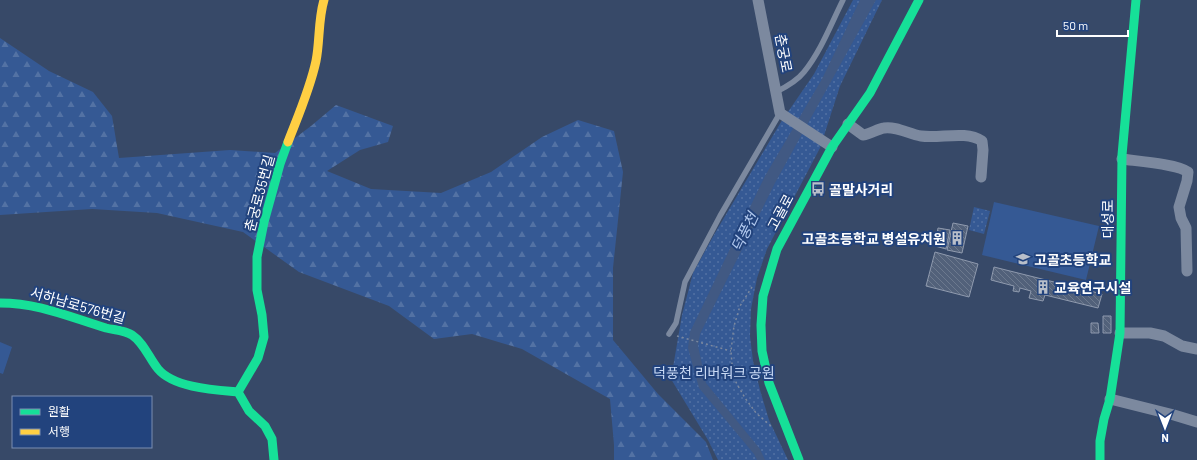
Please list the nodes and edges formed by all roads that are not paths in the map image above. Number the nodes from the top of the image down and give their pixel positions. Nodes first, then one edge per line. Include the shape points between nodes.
1 (324, 0) edge
2 (758, 0) edge
3 (843, 0) edge
4 (919, 0) edge
5 (1136, 0) edge
6 (776, 92) junction
7 (780, 113) junction
8 (848, 124) junction
9 (832, 147) junction
10 (1122, 159) junction
11 (981, 177) dead end
12 (1187, 271) dead end
13 (0, 303) edge
14 (1120, 333) junction
15 (669, 334) road end
16 (1197, 349) edge
17 (238, 392) junction
18 (1110, 398) junction
19 (1197, 422) edge
20 (274, 460) edge
21 (799, 460) edge
22 (1100, 460) edge

1 - 17 street, 춘궁로35번길 via 316,60 309,87 280,164 257,257 257,290 264,337 258,358
2 - 6 street, 춘궁로
3 - 6 lane via 816,55 804,73
4 - 8 street, 고골로 via 870,93
5 - 10 street, 대성로
6 - 7 street, 춘궁로
7 - 9 street
7 - 15 lane via 685,282 676,323
8 - 9 street, 고골로
8 - 11 street via 863,135 884,128 921,136 977,138 982,141 983,150
9 - 21 street, 고골로 via 777,249 763,296 762,351 769,383
10 - 12 street via 1165,165 1188,172 1179,207 1186,228
10 - 14 street, 대성로
13 - 17 street, 서하남로576번길 via 16,302 58,311 132,335 160,372 191,385
14 - 16 street via 1150,333
14 - 18 street, 대성로
17 - 20 street via 249,411 265,426 272,439
18 - 19 street
18 - 22 street, 대성로 via 1100,441

